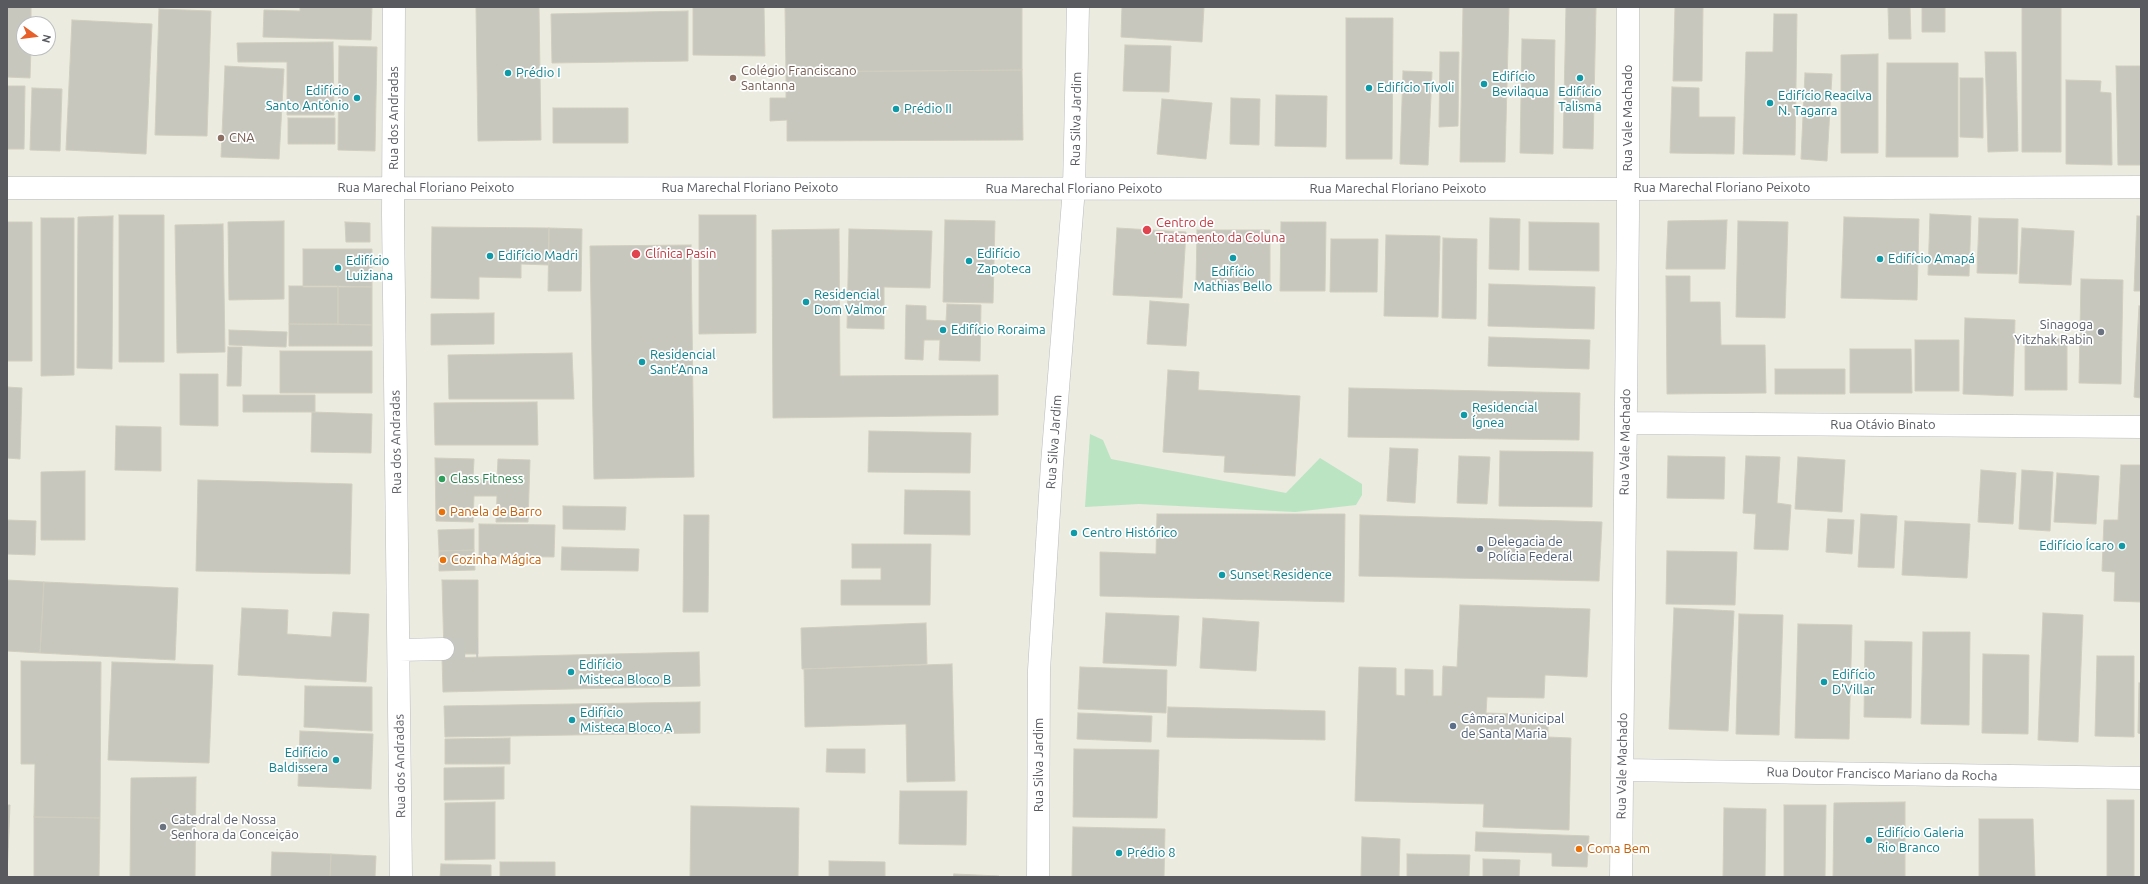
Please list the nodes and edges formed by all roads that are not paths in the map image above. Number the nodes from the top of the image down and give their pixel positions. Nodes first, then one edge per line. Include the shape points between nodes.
1 (394, 7) edge
2 (1078, 7) edge
3 (1628, 7) edge
4 (2141, 187) edge
5 (7, 188) edge
6 (393, 188) junction
7 (1074, 188) junction
8 (1628, 189) junction
9 (1626, 422) junction
10 (2141, 427) edge
11 (443, 649) tunnel mouth
12 (398, 650) junction
13 (1622, 770) junction
14 (2141, 778) edge
15 (401, 877) edge
16 (1038, 877) edge
17 (1621, 877) edge

1 - 6 street, Rua dos Andradas
2 - 7 street, Rua Silva Jardim
3 - 8 street, Rua Vale Machado
4 - 8 street, Rua Marechal Floriano Peixoto
5 - 6 street, Rua Marechal Floriano Peixoto
6 - 7 street, Rua Marechal Floriano Peixoto
6 - 12 street, Rua dos Andradas
7 - 8 street, Rua Marechal Floriano Peixoto
7 - 16 street, Rua Silva Jardim via 1039,670
8 - 9 street, Rua Vale Machado
9 - 10 street, Rua Otávio Binato
9 - 13 street, Rua Vale Machado
11 - 12 street
12 - 15 street, Rua dos Andradas
13 - 14 street, Rua Doutor Francisco Mariano da Rocha
13 - 17 street, Rua Vale Machado

